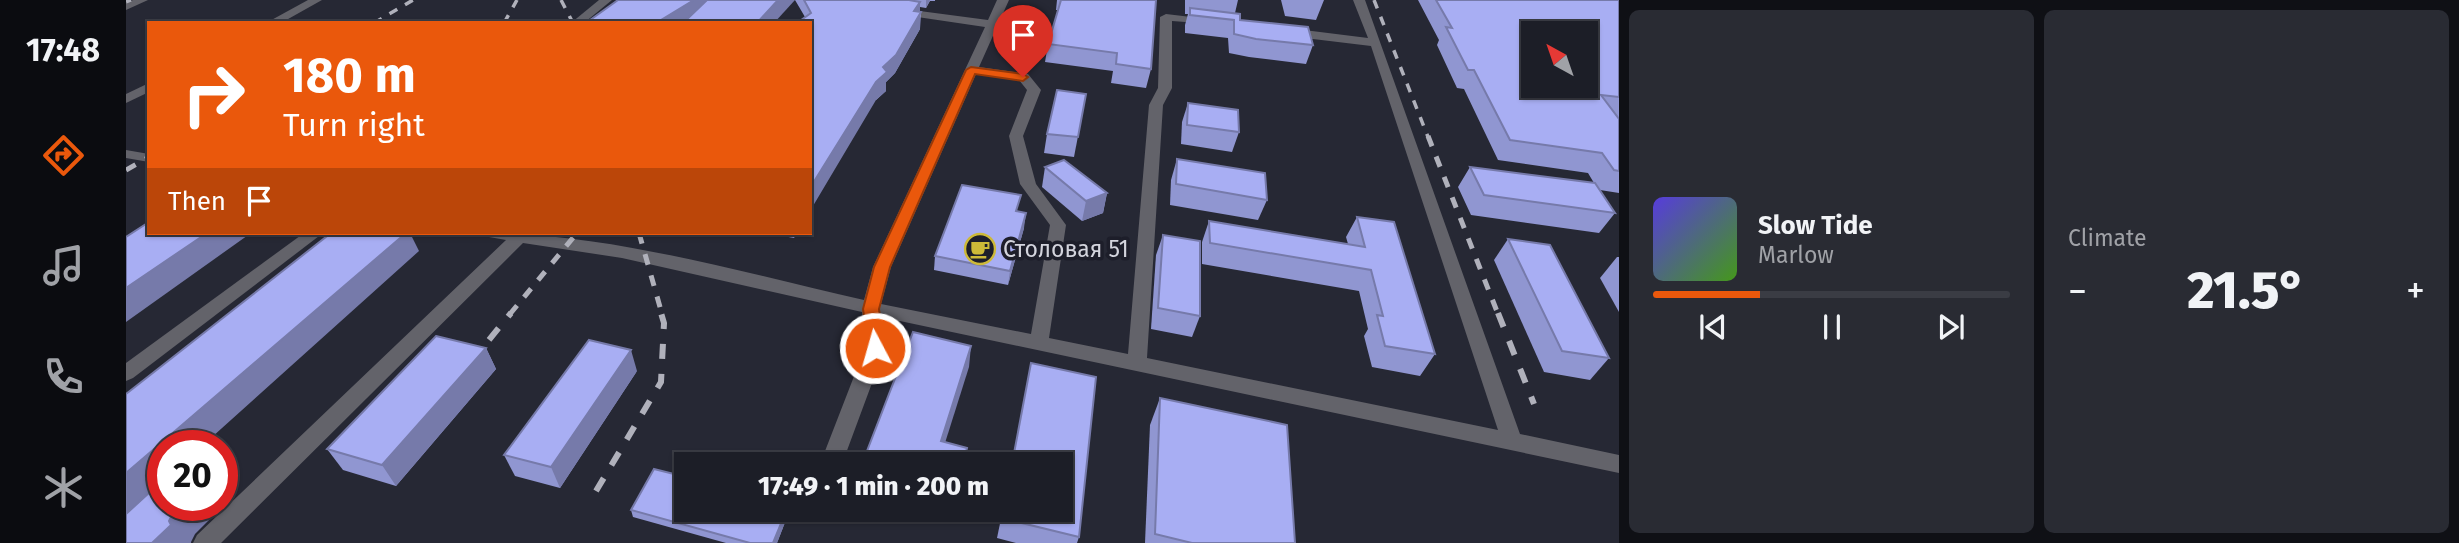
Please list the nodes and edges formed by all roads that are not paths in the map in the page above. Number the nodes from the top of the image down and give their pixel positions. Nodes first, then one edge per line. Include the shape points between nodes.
1 (142, 0) edge
2 (316, 0) edge
3 (606, 0) edge
4 (1003, 0) edge
5 (1359, 0) edge
6 (126, 7) edge
7 (889, 10) edge
8 (276, 21) edge
9 (580, 21) edge
10 (1219, 23) edge
11 (992, 24) junction
12 (1271, 30) edge
13 (1376, 43) junction
14 (971, 70) junction
15 (147, 88) edge
16 (126, 99) edge
17 (126, 153) edge
18 (147, 158) edge
19 (312, 235) edge
20 (504, 235) edge
21 (518, 238) junction
22 (871, 309) junction
23 (1039, 343) junction
24 (1137, 363) junction
25 (126, 373) edge
26 (1512, 441) junction
27 (836, 452) edge
28 (1619, 464) edge
29 (205, 543) edge

1 - 6 lane
2 - 8 lane
3 - 9 lane
4 - 11 lane
5 - 13 lane
7 - 11 lane
10 - 24 lane via 1166,17 1165,88 1156,105
11 - 14 lane
12 - 13 lane
13 - 26 lane
14 - 22 lane via 882,267
14 - 23 lane via 1023,77 1034,90 1016,136 1028,184 1058,225
15 - 16 lane
17 - 18 lane
19 - 25 lane
20 - 21 lane
21 - 22 lane via 622,252
21 - 29 lane
22 - 23 lane
22 - 27 lane via 875,348
23 - 24 lane
24 - 26 lane
26 - 28 lane

